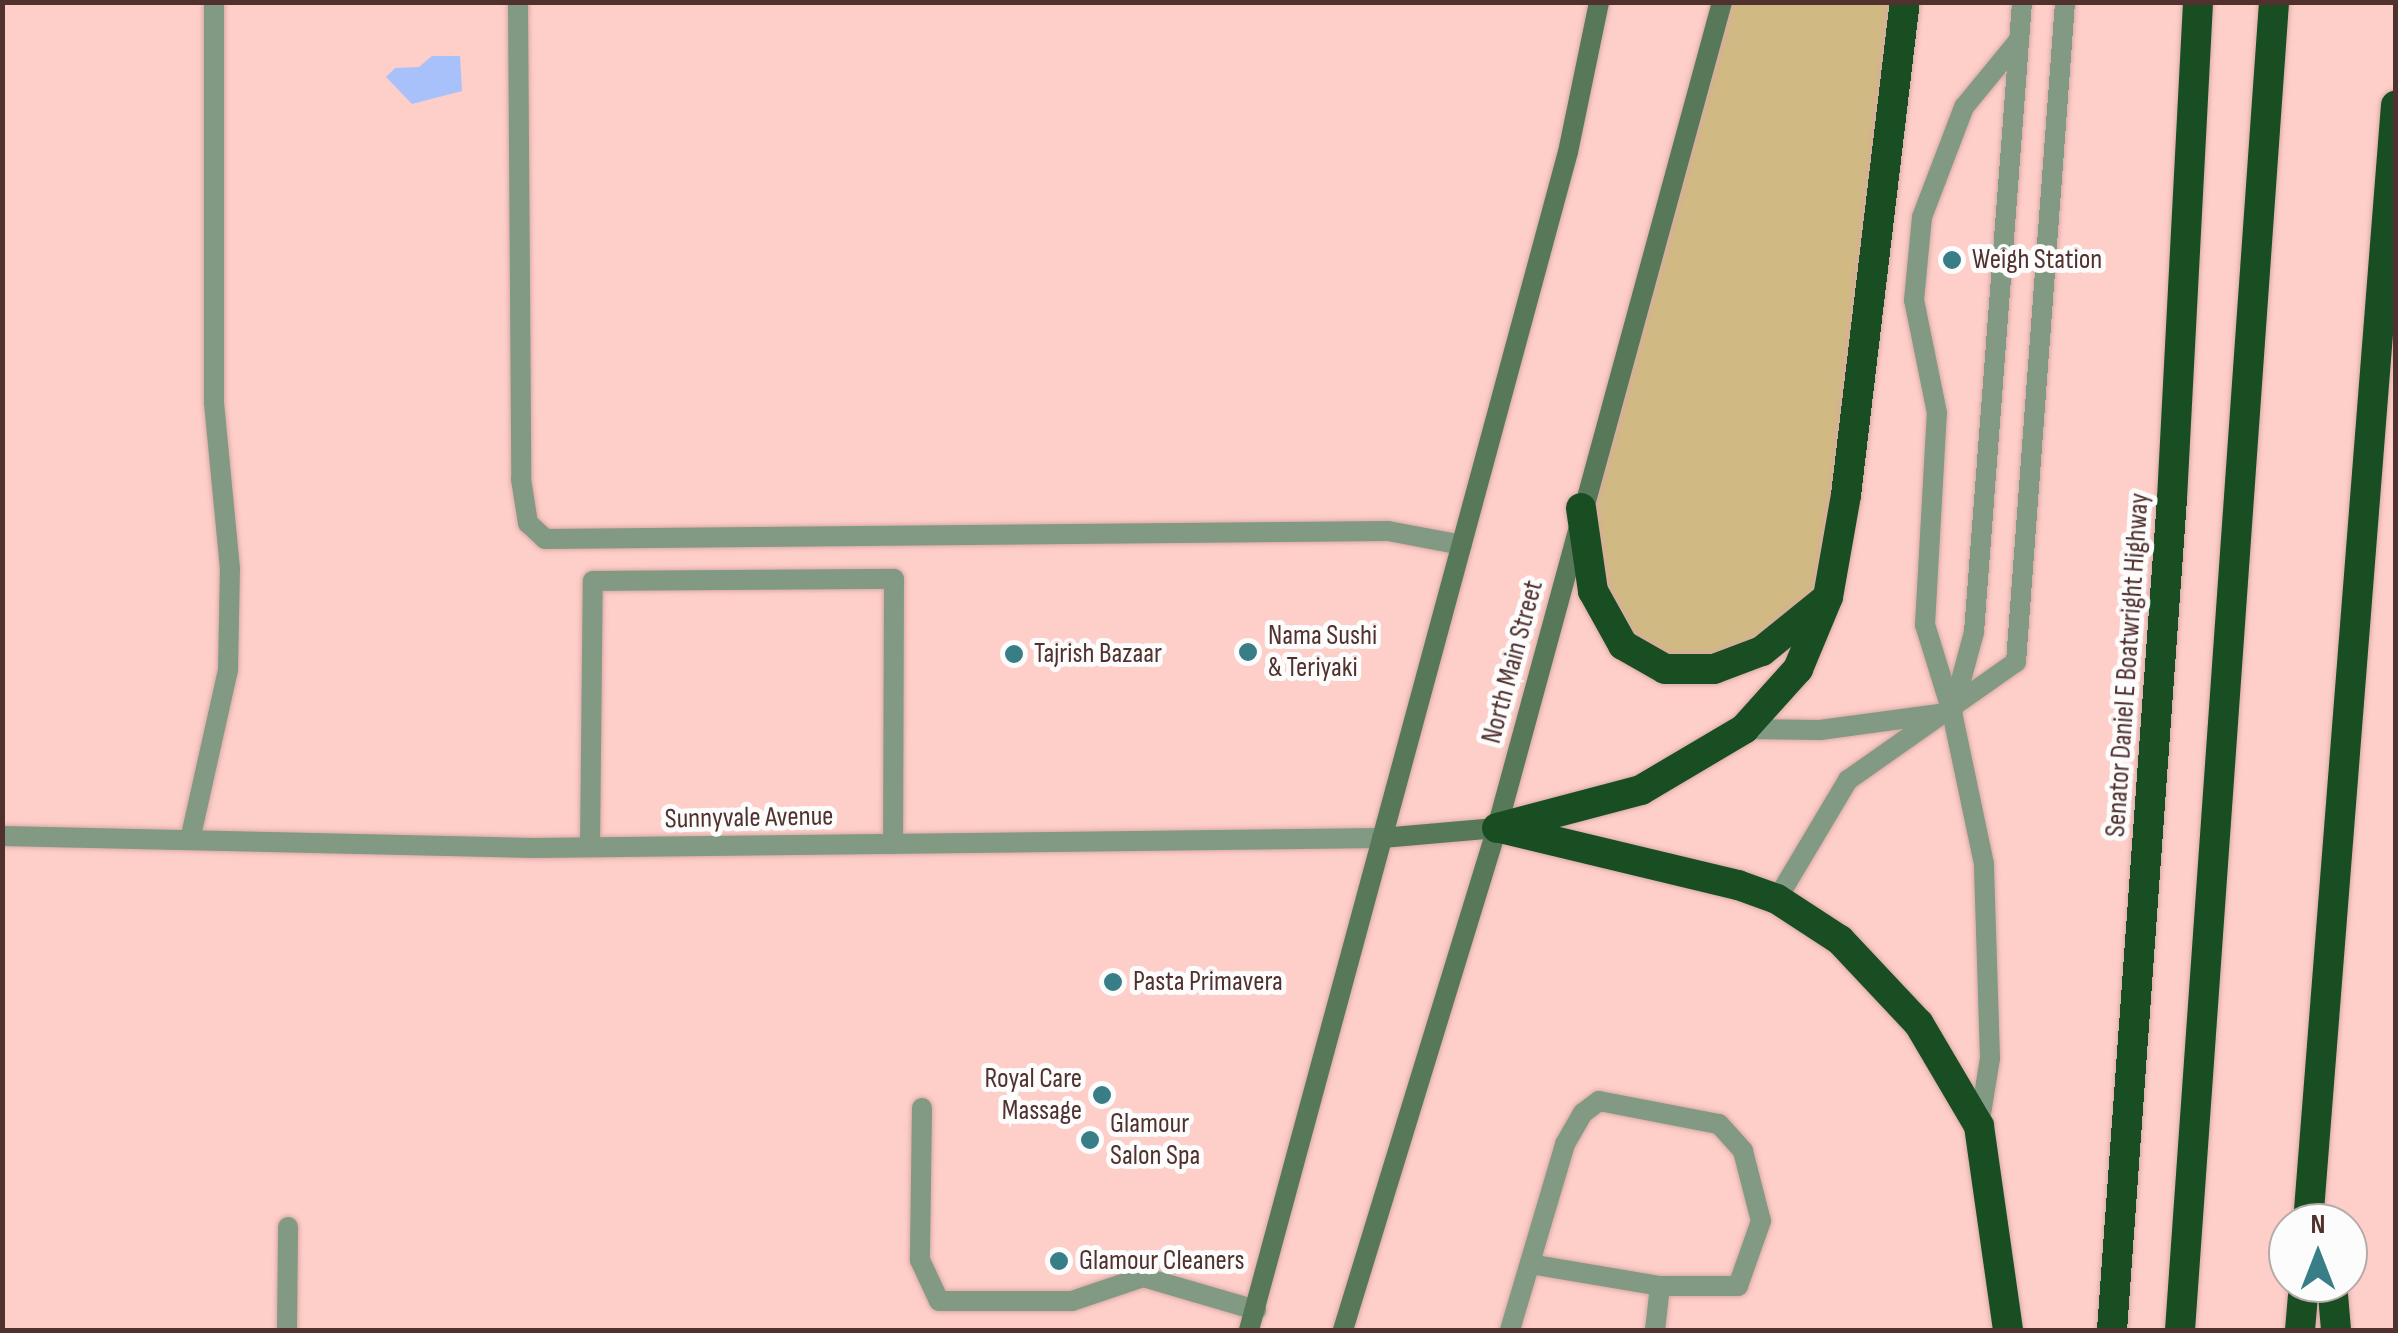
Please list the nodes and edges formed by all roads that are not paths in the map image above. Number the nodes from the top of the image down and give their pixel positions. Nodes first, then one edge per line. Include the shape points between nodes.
1 (214, 2) edge
2 (518, 2) edge
3 (1599, 2) edge
4 (1722, 2) edge
5 (1905, 2) edge
6 (2022, 2) edge
7 (2065, 2) edge
8 (2198, 2) edge
9 (2274, 2) edge
10 (2019, 40) junction
11 (2396, 104) edge
12 (1581, 508) junction
13 (1462, 545) junction
14 (1828, 597) junction
15 (1952, 712) junction
16 (1744, 729) junction
17 (1497, 828) junction
18 (2, 836) edge
19 (1382, 838) junction
20 (190, 840) junction
21 (893, 844) junction
22 (590, 847) junction
23 (1777, 899) junction
24 (922, 1108) dead end
25 (2317, 1116) junction
26 (1979, 1126) junction
27 (2310, 1203) edge
28 (2324, 1203) edge
29 (288, 1227) dead end
30 (1530, 1264) junction
31 (1660, 1286) junction
32 (2302, 1303) edge
33 (2334, 1303) edge
34 (1252, 1320) edge
35 (287, 1330) edge
36 (1343, 1330) edge
37 (1510, 1330) edge
38 (1656, 1330) edge
39 (2008, 1330) edge
40 (2112, 1330) edge
41 (2180, 1330) edge
42 (2300, 1330) edge
43 (2336, 1330) edge

1 - 20 street via 214,402 230,569 228,670
2 - 13 street via 521,479 528,522 545,538 1388,532
3 - 13 main road via 1564,170
4 - 12 main road, North Main Street
5 - 14 highway
6 - 10 street
7 - 15 street via 2016,662
8 - 40 highway, Senator Daniel E Boatwright Highway via 2172,499
9 - 41 highway
10 - 15 street via 1974,632
10 - 15 street via 1964,108 1922,218 1914,300 1937,414 1924,624
11 - 25 highway
12 - 14 highway via 1593,591 1623,645 1665,669 1714,669 1762,651
12 - 17 main road, North Main Street
13 - 19 main road
14 - 16 highway via 1798,669
15 - 16 street via 1820,730
15 - 23 street via 1848,780
15 - 26 street via 1984,864 1990,1058
16 - 17 highway via 1642,790
17 - 19 main road, Sunnyvale Avenue
17 - 23 highway
17 - 36 main road, North Main Street
18 - 20 street, Sunnyvale Avenue
19 - 21 street, Sunnyvale Avenue
19 - 34 main road
20 - 22 street, Sunnyvale Avenue
21 - 22 street, Sunnyvale Avenue
21 - 22 street via 894,580 593,581
23 - 26 highway via 1840,940 1919,1024
24 - 34 street via 920,1260 940,1302 1072,1300 1142,1277
25 - 27 highway
25 - 28 highway
26 - 39 highway
29 - 35 street
30 - 31 street
30 - 31 street via 1565,1144 1583,1112 1598,1101 1720,1124 1743,1151 1761,1221 1738,1286
30 - 37 street
31 - 38 street
32 - 42 highway
33 - 43 highway

